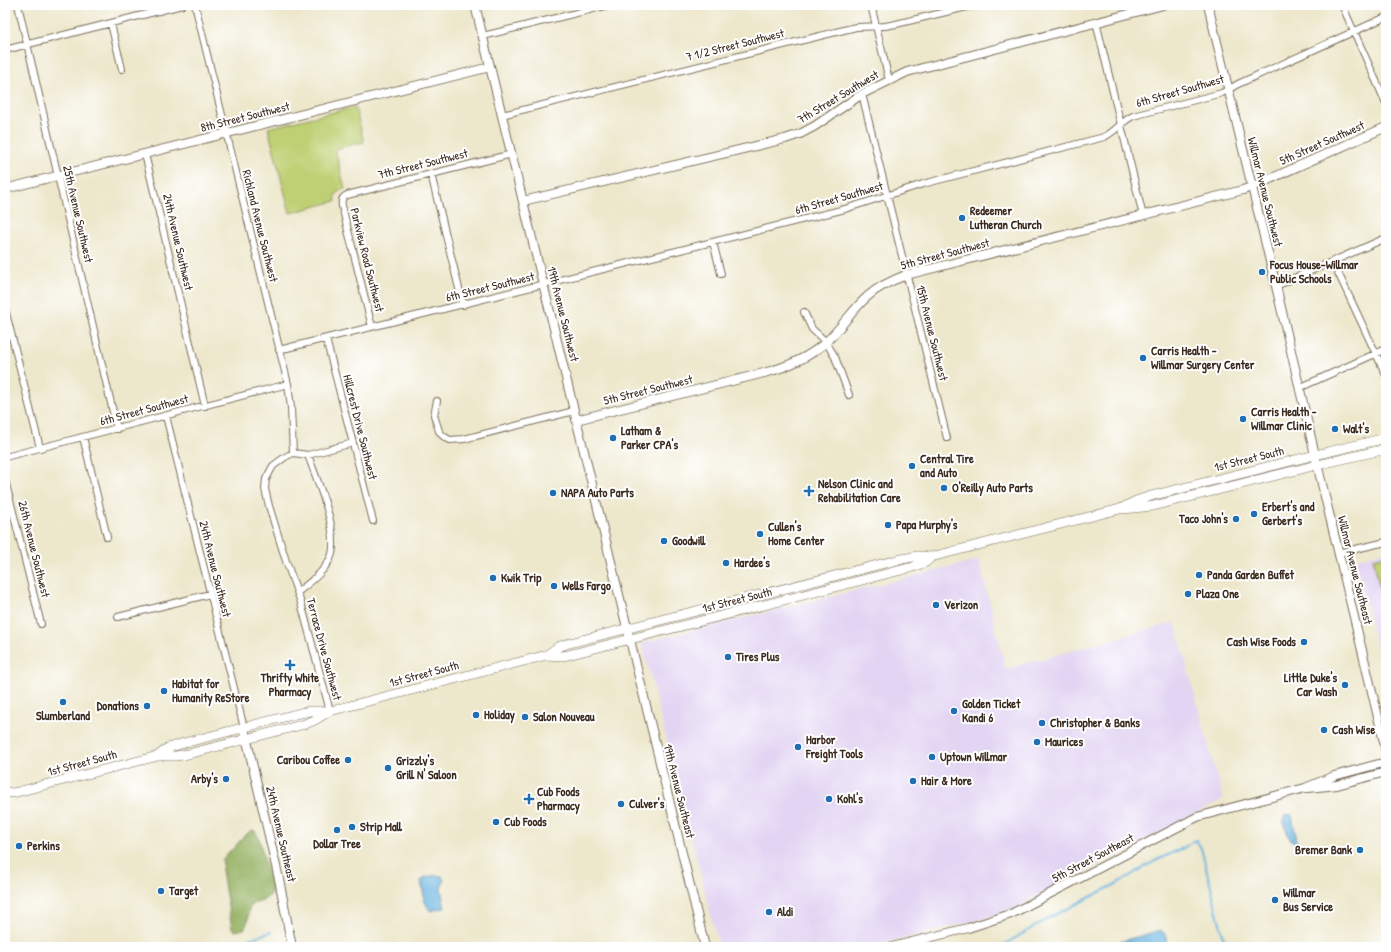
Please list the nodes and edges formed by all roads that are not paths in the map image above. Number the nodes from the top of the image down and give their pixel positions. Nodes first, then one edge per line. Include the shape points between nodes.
1 (18, 5) edge
2 (182, 5) edge
3 (195, 5) edge
4 (475, 5) edge
5 (609, 5) edge
6 (870, 5) edge
7 (975, 5) edge
8 (1163, 5) edge
9 (1208, 5) edge
10 (1342, 5) edge
11 (1386, 17) edge
12 (1096, 22) junction
13 (111, 24) junction
14 (875, 26) junction
15 (1354, 31) junction
16 (482, 36) junction
17 (28, 44) junction
18 (5, 50) edge
19 (490, 67) junction
20 (122, 69) dead end
21 (889, 80) junction
22 (1228, 90) junction
23 (862, 94) junction
24 (1386, 102) edge
25 (502, 115) junction
26 (1121, 125) junction
27 (1386, 127) edge
28 (226, 134) junction
29 (145, 154) junction
30 (512, 154) junction
31 (432, 174) junction
32 (58, 176) junction
33 (1252, 187) junction
34 (5, 189) edge
35 (887, 196) junction
36 (342, 199) joint
37 (523, 202) junction
38 (1143, 216) junction
39 (1386, 238) edge
40 (713, 242) junction
41 (1333, 262) junction
42 (721, 274) dead end
43 (906, 275) junction
44 (544, 285) junction
45 (1276, 286) junction
46 (463, 305) junction
47 (5, 309) edge
48 (804, 312) dead end
49 (372, 327) junction
50 (326, 339) junction
51 (826, 342) junction
52 (1386, 349) edge
53 (279, 350) junction
54 (1376, 354) junction
55 (1386, 375) edge
56 (288, 384) junction
57 (1299, 388) junction
58 (849, 395) dead end
59 (437, 401) dead end
60 (206, 406) junction
61 (574, 411) junction
62 (166, 416) junction
63 (576, 420) junction
64 (117, 429) junction
65 (83, 437) junction
66 (947, 438) dead end
67 (1386, 438) edge
68 (354, 443) junction
69 (40, 448) junction
70 (1386, 450) edge
71 (293, 453) junction
72 (308, 455) junction
73 (1315, 455) junction
74 (5, 457) edge
75 (1317, 465) junction
76 (5, 480) edge
77 (1120, 509) junction
78 (373, 521) dead end
79 (107, 537) dead end
80 (1386, 542) edge
81 (1338, 553) junction
82 (931, 557) junction
83 (298, 592) junction
84 (210, 594) junction
85 (118, 617) dead end
86 (41, 624) dead end
87 (628, 628) junction
88 (630, 640) junction
89 (547, 655) junction
90 (330, 711) junction
91 (244, 728) junction
92 (247, 739) junction
93 (1386, 750) edge
94 (158, 756) junction
95 (1386, 762) edge
96 (1386, 772) edge
97 (1305, 788) junction
98 (9, 793) edge
99 (5, 800) edge
100 (292, 947) edge
101 (705, 947) edge
102 (892, 947) edge

1 - 17 street, 25th Avenue Southwest
2 - 13 street
3 - 28 street, Richland Avenue Southwest
4 - 16 street, 19th Avenue Southwest
5 - 16 street
6 - 14 street
7 - 14 street, 7 1/2 Street Southwest via 896,24
8 - 12 street, 7th Street Southwest
9 - 22 street, Willmar Avenue Southwest
10 - 15 street
11 - 15 street, 6th Street Southwest
12 - 21 street, 7th Street Southwest via 907,72
12 - 26 street
13 - 17 street
13 - 20 street
14 - 21 street
14 - 25 street, 7 1/2 Street Southwest via 856,27
15 - 22 street, 6th Street Southwest
15 - 24 street
16 - 19 street, 19th Avenue Southwest
17 - 18 street
17 - 32 street, 25th Avenue Southwest
19 - 25 street, 19th Avenue Southwest
19 - 28 street, 8th Street Southwest
21 - 23 street, 7th Street Southwest
22 - 26 street, 6th Street Southwest via 1139,114
22 - 33 street, Willmar Avenue Southwest
23 - 35 street, 15th Avenue Southwest
23 - 37 street, 7th Street Southwest via 815,126 785,139
25 - 30 street, 19th Avenue Southwest
26 - 35 street, 6th Street Southwest via 1104,137 923,184
26 - 38 street
27 - 33 street, 5th Street Southwest
28 - 29 street, 8th Street Southwest
28 - 53 street, Richland Avenue Southwest
29 - 32 street, 8th Street Southwest
29 - 60 street, 24th Avenue Southwest
30 - 31 street, 7th Street Southwest
30 - 37 street, 19th Avenue Southwest
31 - 36 street, 7th Street Southwest via 348,195
31 - 46 street
32 - 34 street, 8th Street Southwest
32 - 64 street, 25th Avenue Southwest
33 - 38 street, 5th Street Southwest
33 - 45 street, Willmar Avenue Southwest
35 - 40 street, 6th Street Southwest
35 - 43 street, 15th Avenue Southwest
36 - 49 street, Parkview Road Southwest
37 - 44 street, 19th Avenue Southwest
38 - 43 street, 5th Street Southwest
39 - 41 street
40 - 42 street
40 - 44 street, 6th Street Southwest
41 - 45 street
41 - 54 street
43 - 51 street, 5th Street Southwest via 869,295
43 - 66 street, 15th Avenue Southwest
44 - 46 street, 6th Street Southwest
44 - 61 street, 19th Avenue Southwest
45 - 57 street, Willmar Avenue Southwest
46 - 49 street, 6th Street Southwest
47 - 69 street
48 - 51 street via 812,328
49 - 50 street, 6th Street Southwest
50 - 53 street, 6th Street Southwest
50 - 68 street, Hillcrest Drive Southwest
51 - 58 street via 839,364
51 - 63 street, 5th Street Southwest via 805,357 777,369
52 - 54 street
53 - 56 street, Richland Avenue Southwest
54 - 55 street
54 - 57 street
56 - 60 street, 6th Street Southwest
56 - 71 street, Richland Avenue Southwest
57 - 73 street, Willmar Avenue Southwest
59 - 61 street via 434,415 437,425 443,436 452,440
60 - 62 street, 6th Street Southwest
61 - 63 street, 19th Avenue Southwest
62 - 64 street, 6th Street Southwest
62 - 84 street, 24th Avenue Southwest
63 - 87 street, 19th Avenue Southwest
64 - 65 street, 6th Street Southwest
65 - 69 street, 6th Street Southwest
65 - 79 street
67 - 73 main road, 1st Street South
68 - 72 street
68 - 78 street, Hillcrest Drive Southwest
69 - 74 street, 6th Street Southwest
70 - 75 main road, 1st Street South
71 - 72 street
71 - 83 street, Terrace Drive Southwest via 273,466 266,479 265,489
72 - 83 street, Terrace Drive Southwest via 331,522 333,548 331,558 325,567
73 - 75 street, Willmar Avenue Southeast
73 - 77 main road, 1st Street South via 1151,496
75 - 77 main road, 1st Street South via 1153,506
75 - 81 street, Willmar Avenue Southeast
76 - 86 street, 26th Avenue Southwest
77 - 82 main road, 1st Street South
80 - 81 street
81 - 93 street, Willmar Avenue Southeast
82 - 87 main road, 1st Street South via 918,556 897,560
82 - 88 main road, 1st Street South via 913,567
83 - 90 street, Terrace Drive Southwest
84 - 85 street
84 - 91 street, 24th Avenue Southwest
87 - 88 street, 19th Avenue Southeast
87 - 89 main road, 1st Street South via 566,644
88 - 89 main road, 1st Street South via 568,655
88 - 101 street, 19th Avenue Southeast
89 - 90 main road, 1st Street South
90 - 91 main road, 1st Street South via 300,713
90 - 92 main road, 1st Street South via 305,724
91 - 92 street, 24th Avenue Southeast
91 - 94 main road, 1st Street South via 168,748
92 - 94 main road, 1st Street South via 181,755
92 - 100 street, 24th Avenue Southeast
94 - 98 main road, 1st Street South
95 - 97 street, 5th Street Southeast via 1334,776
96 - 97 street, 5th Street Southeast via 1337,785
97 - 102 street, 5th Street Southeast via 1191,820 1011,914
98 - 99 main road, 1st Street South via 9,798

